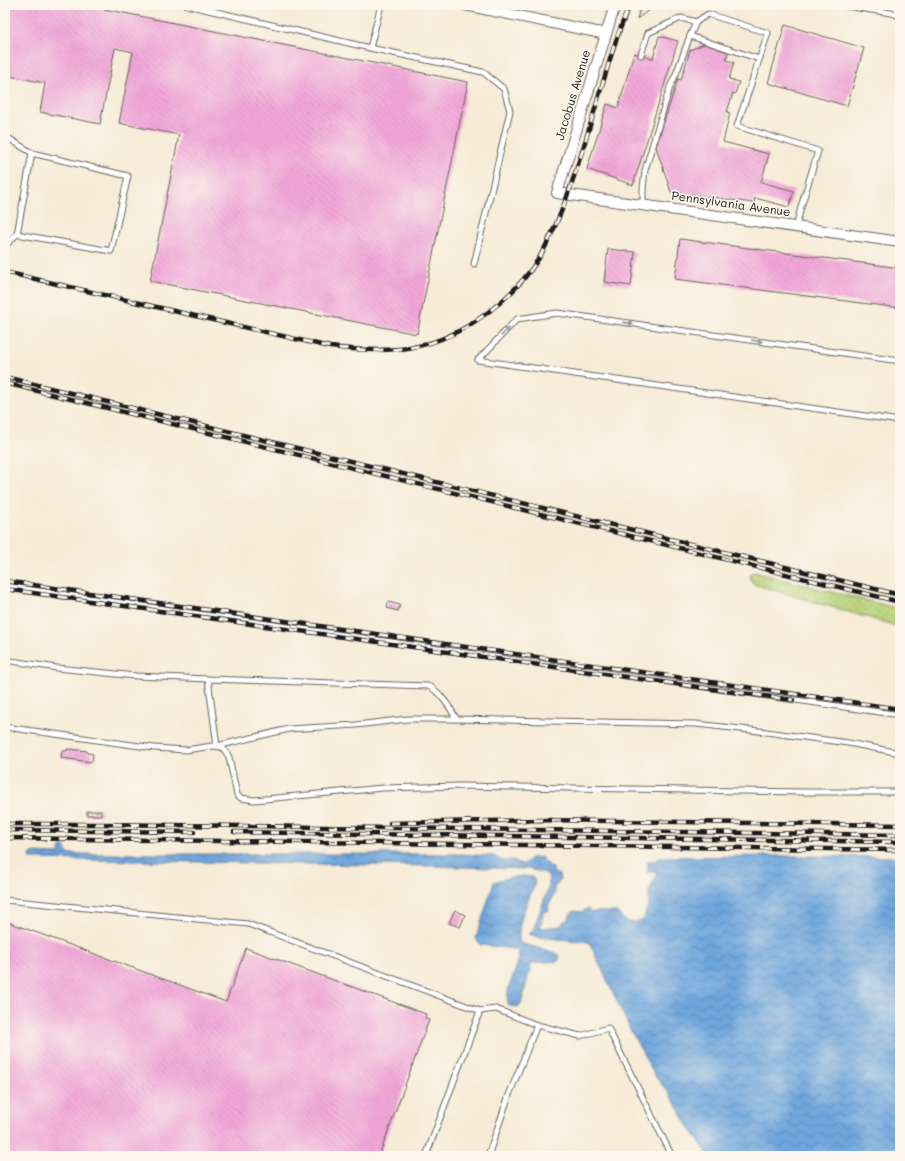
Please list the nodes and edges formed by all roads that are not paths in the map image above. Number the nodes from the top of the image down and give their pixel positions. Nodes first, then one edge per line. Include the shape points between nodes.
1 (187, 5) edge
2 (381, 5) edge
3 (465, 5) edge
4 (615, 5) edge
5 (840, 5) edge
6 (900, 16) edge
7 (696, 22) junction
8 (606, 34) junction
9 (690, 36) junction
10 (370, 48) junction
11 (641, 55) dead end
12 (759, 59) junction
13 (5, 136) edge
14 (32, 153) junction
15 (557, 193) joint
16 (643, 205) junction
17 (796, 227) junction
18 (17, 234) junction
19 (900, 242) edge
20 (5, 246) edge
21 (474, 264) dead end
22 (900, 361) edge
23 (900, 421) edge
24 (5, 586) edge
25 (5, 660) edge
26 (208, 679) junction
27 (900, 715) edge
28 (456, 719) junction
29 (5, 727) edge
30 (217, 746) junction
31 (900, 753) edge
32 (900, 792) edge
33 (5, 900) edge
34 (480, 1011) junction
35 (538, 1025) junction
36 (426, 1156) edge
37 (488, 1156) edge
38 (672, 1156) edge

1 - 10 lane
2 - 10 lane
3 - 8 street
4 - 8 street, Jacobus Avenue
5 - 6 lane
7 - 9 lane
7 - 11 lane via 681,18 648,33
7 - 12 lane via 708,14 768,33
8 - 15 street, Jacobus Avenue
9 - 12 lane
9 - 16 lane via 670,87 645,170
10 - 21 lane via 483,72 504,89 510,111
12 - 17 lane via 737,126 818,151
13 - 14 lane
14 - 18 lane
14 - 18 lane via 128,176 111,251
15 - 16 street, Pennsylvania Avenue
16 - 17 street, Pennsylvania Avenue
17 - 19 street, Pennsylvania Avenue
18 - 20 lane
23 -> 22 lane via 478,360 517,319 557,313
24 - 27 lane
25 - 26 lane via 136,676
26 - 28 lane via 428,686 434,689
26 - 30 lane
28 - 30 lane via 408,719 289,729
28 - 31 lane via 696,724 848,743
29 - 30 lane via 154,748 186,750
30 - 32 lane via 222,747 228,755 237,794 241,798 254,800 383,788 460,786
33 - 34 lane via 248,924
34 - 35 lane via 496,1009
34 - 36 lane
35 - 37 lane via 509,1095
35 - 38 lane via 580,1036 608,1028

